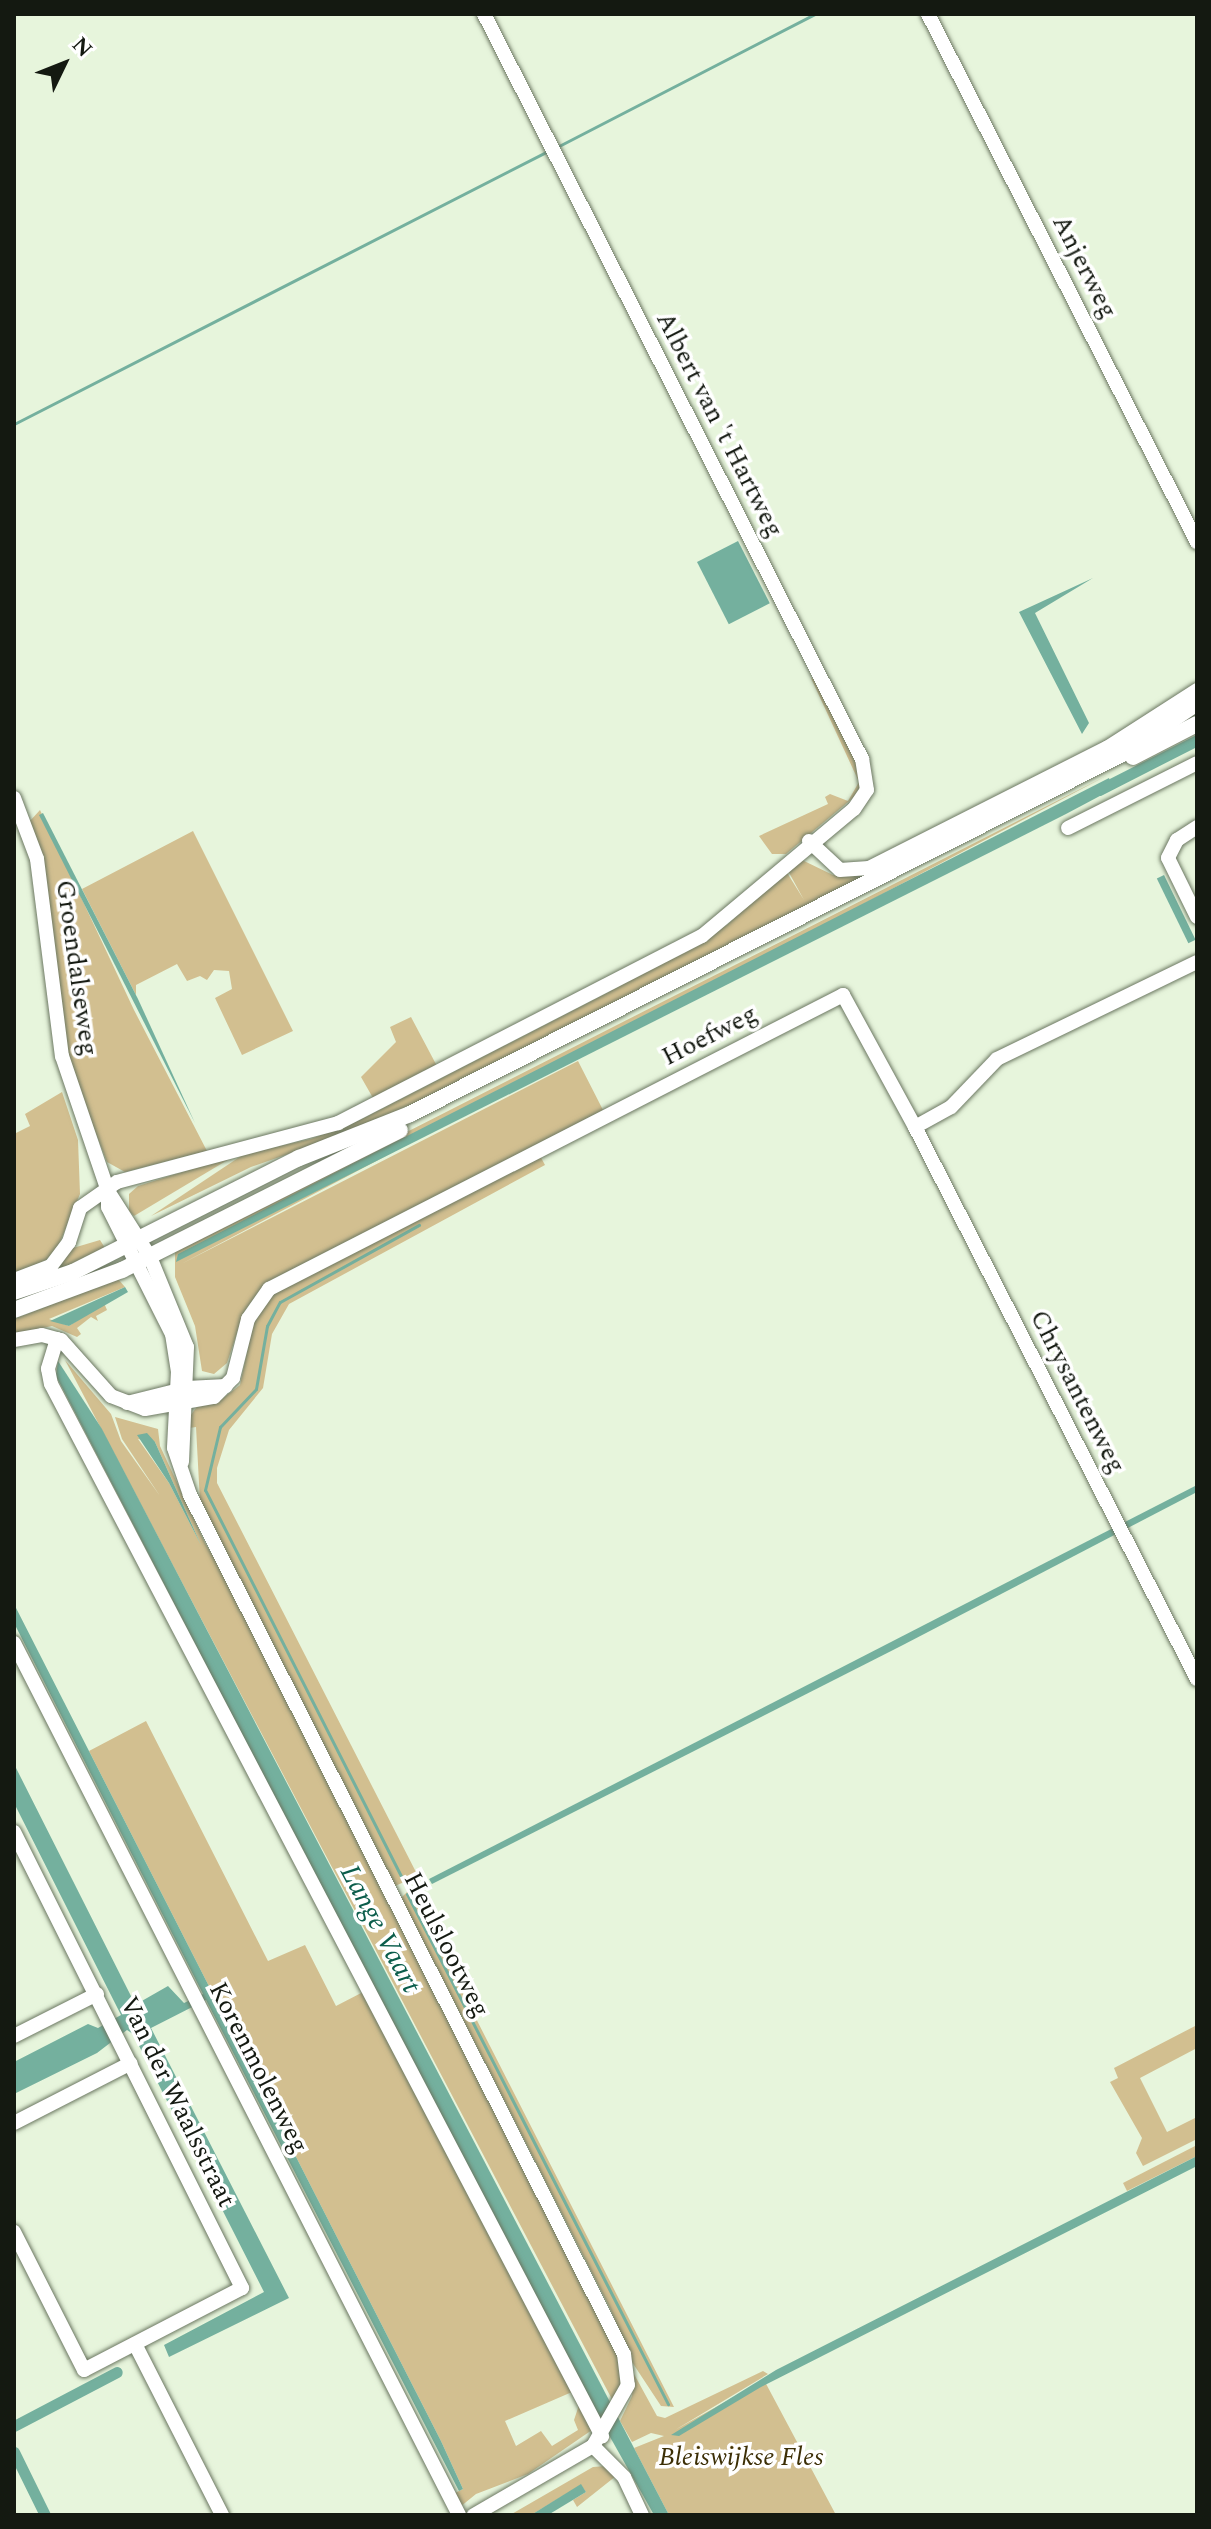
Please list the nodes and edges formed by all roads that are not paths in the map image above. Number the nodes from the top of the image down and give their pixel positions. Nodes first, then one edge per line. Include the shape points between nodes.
1 (484, 14) edge
2 (928, 14) edge
3 (1197, 542) edge
4 (1197, 690) edge
5 (1197, 703) edge
6 (1197, 724) edge
7 (1197, 763) edge
8 (14, 798) edge
9 (1197, 827) edge
10 (1068, 828) dead end
11 (809, 841) junction
12 (1197, 917) edge
13 (1197, 962) edge
14 (915, 1127) junction
15 (108, 1191) junction
16 (133, 1242) junction
17 (143, 1260) junction
18 (14, 1280) edge
19 (14, 1292) edge
20 (14, 1310) edge
21 (57, 1339) junction
22 (14, 1340) edge
23 (226, 1386) junction
24 (182, 1389) junction
25 (127, 1403) junction
26 (180, 1406) junction
27 (14, 1643) edge
28 (1197, 1679) edge
29 (14, 1832) edge
30 (97, 1994) junction
31 (14, 2036) edge
32 (131, 2063) junction
33 (14, 2123) edge
34 (14, 2234) edge
35 (135, 2344) junction
36 (597, 2441) junction
37 (222, 2515) edge
38 (459, 2515) edge
39 (474, 2515) edge
40 (642, 2515) edge

1 - 11 street, Albert van 't Hartweg via 867,771 863,799
2 - 3 street, Anjerweg
4 - 11 street via 1107,748 869,868 840,870
5 - 16 main road via 1122,754 410,1114 299,1158
6 - 17 main road
7 - 10 street
8 - 15 street, Groendalseweg via 37,859 56,1032
9 - 12 street via 1177,840 1168,858
11 - 15 street via 702,936 371,1109 302,1135 191,1159 120,1191
13 - 14 street via 997,1059 951,1107
14 - 23 street, Hoefweg via 843,995 269,1289 248,1319 236,1371
14 - 28 street, Chrysantenweg
15 - 16 street, Groendalseweg
15 - 18 street via 80,1208 69,1242 51,1266
16 - 17 street, Groendalseweg
16 - 19 main road via 73,1272
17 - 20 main road
17 - 24 street, Heulslootweg via 187,1347
21 - 22 street
21 - 25 street via 74,1349 111,1396
21 - 36 street via 48,1369 51,1384
23 - 24 street
23 - 26 street via 214,1397
24 - 25 street
24 - 26 street, Heulslootweg
25 - 26 street via 145,1409
26 - 36 street, Heulslootweg via 174,1448 205,1525 615,2330 630,2374 622,2404
27 - 38 street, Korenmolenweg
29 - 30 street, Van der Waalsstraat
30 - 31 street
30 - 32 street, Van der Waalsstraat
32 - 33 street
32 - 35 street, Van der Waalsstraat via 242,2288
34 - 35 street via 84,2370
35 - 37 street
36 - 39 street
36 - 40 street via 624,2477

